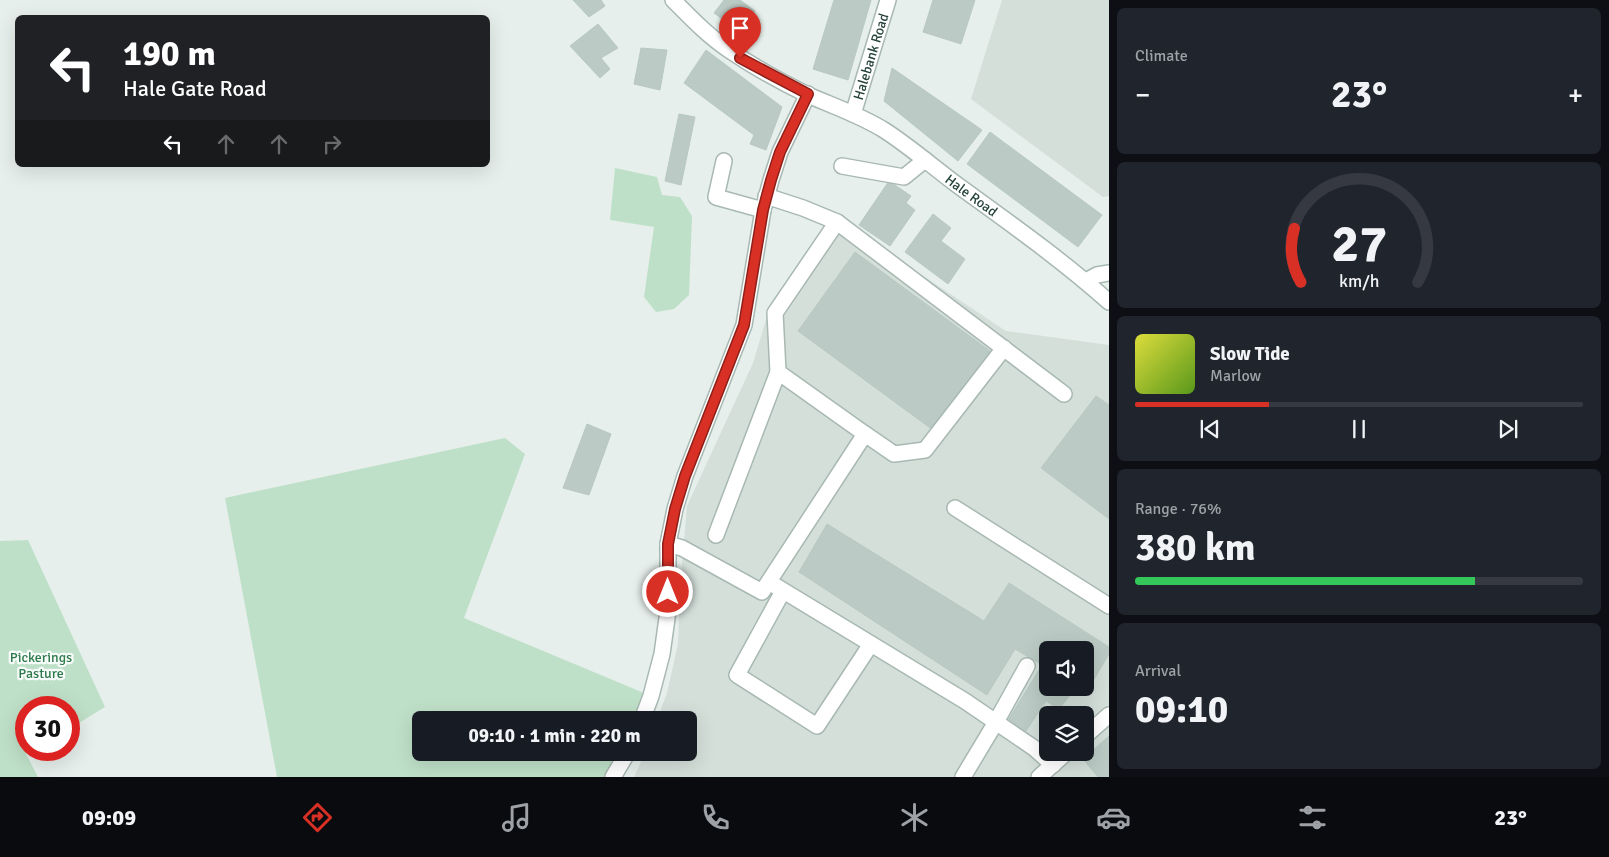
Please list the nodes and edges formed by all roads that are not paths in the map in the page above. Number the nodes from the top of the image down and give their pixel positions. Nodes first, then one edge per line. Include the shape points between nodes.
1 (673, 0) edge
2 (888, 0) edge
3 (808, 94) junction
4 (853, 114) junction
5 (925, 160) junction
6 (724, 161) dead end
7 (842, 166) dead end
8 (765, 203) junction
9 (837, 222) junction
10 (1109, 273) edge
11 (1086, 281) junction
12 (1109, 302) edge
13 (1004, 348) junction
14 (778, 372) junction
15 (1064, 394) dead end
16 (865, 434) junction
17 (955, 508) dead end
18 (716, 535) dead end
19 (668, 544) junction
20 (769, 582) junction
21 (783, 591) junction
22 (1109, 606) edge
23 (871, 644) junction
24 (1028, 666) dead end
25 (645, 711) edge
26 (1109, 715) edge
27 (996, 722) junction
28 (1094, 728) edge
29 (623, 761) edge
30 (1057, 761) edge
31 (1053, 765) junction
32 (613, 777) edge
33 (963, 777) edge
34 (1039, 777) edge

1 - 3 street, Hale Road via 728,50
2 - 4 street, Halebank Road
3 - 4 street, Hale Road
3 - 8 street via 780,152
4 - 5 street, Hale Road via 883,129
5 - 7 street via 904,177
5 - 11 street, Hale Road
6 - 8 street via 716,197
8 - 9 street via 803,208
8 - 19 street via 744,325 685,476
9 - 13 street
9 - 14 street via 775,313
10 - 11 street
11 - 12 street, Hale Road
13 - 15 street
13 - 16 street via 925,450 894,454
14 - 16 street
14 - 18 street
16 - 20 street
17 - 22 street
19 - 20 street via 682,548 762,592
19 - 25 street via 668,611 662,654
20 - 21 street
21 - 23 street
21 - 23 street via 737,675 816,726
23 - 27 street
24 - 27 street
26 - 28 street
27 - 31 street
27 - 33 street
29 - 32 street
30 - 31 street
31 - 34 street

